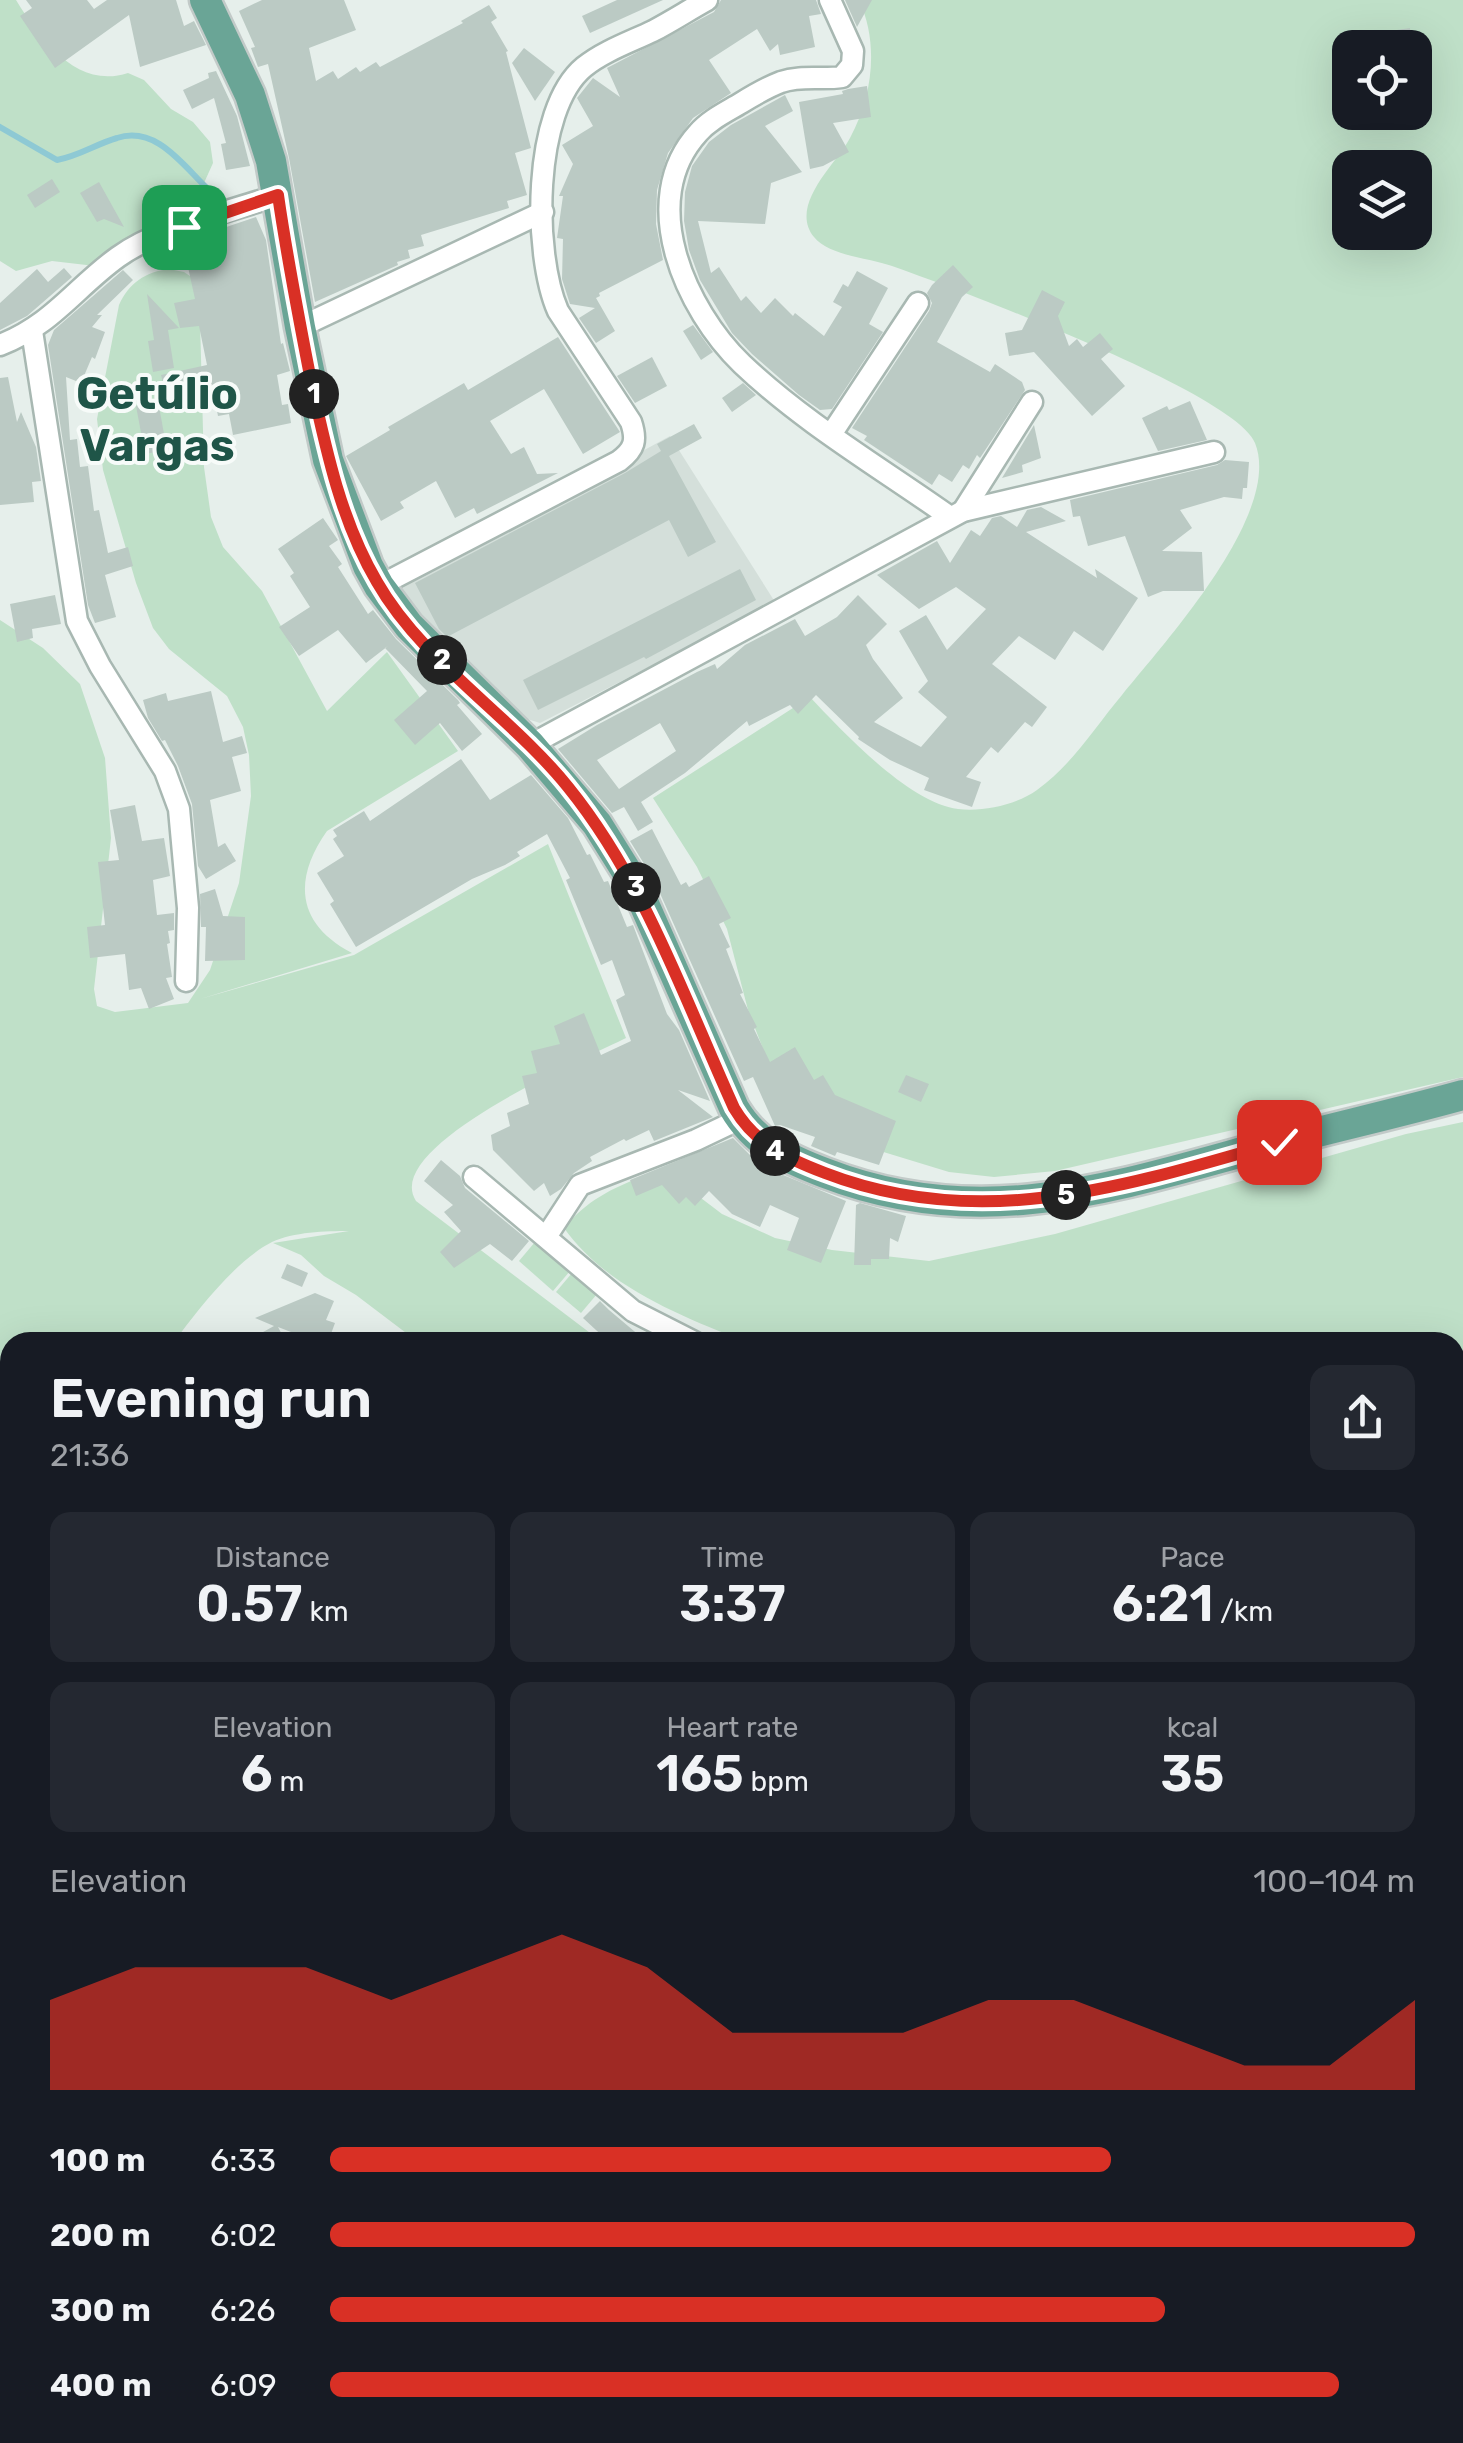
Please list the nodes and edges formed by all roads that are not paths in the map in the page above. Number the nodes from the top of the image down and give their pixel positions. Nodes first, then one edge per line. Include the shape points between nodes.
1 (205, 0) edge
2 (707, 0) edge
3 (830, 0) edge
4 (278, 195) junction
5 (543, 212) junction
6 (918, 303) dead end
7 (300, 327) junction
8 (32, 331) junction
9 (0, 345) edge
10 (1032, 402) dead end
11 (832, 433) junction
12 (1214, 452) dead end
13 (956, 514) junction
14 (379, 586) junction
15 (530, 745) junction
16 (186, 981) dead end
17 (1463, 1095) edge
18 (740, 1119) junction
19 (474, 1178) dead end
20 (550, 1232) junction
21 (674, 1332) edge

1 - 4 main road via 250,96
2 - 5 street via 574,77 547,135
3 - 11 street via 854,59 845,75 783,82 707,124 687,147 671,191 674,249 706,321 772,391
4 - 7 main road
4 - 8 street via 141,243
5 - 7 street
5 - 14 street via 550,292 630,422 632,449
6 - 11 street
7 - 14 main road via 328,460
8 - 9 street
8 - 16 street via 77,621 180,809
10 - 13 street
11 - 13 street
12 - 13 street
13 - 15 street
14 - 15 main road via 433,652
15 - 18 main road via 598,824 637,888
17 - 18 main road via 1164,1176 1022,1202 916,1199 864,1187 790,1159
18 - 20 street via 580,1185
19 - 20 street
20 - 21 street via 633,1311

